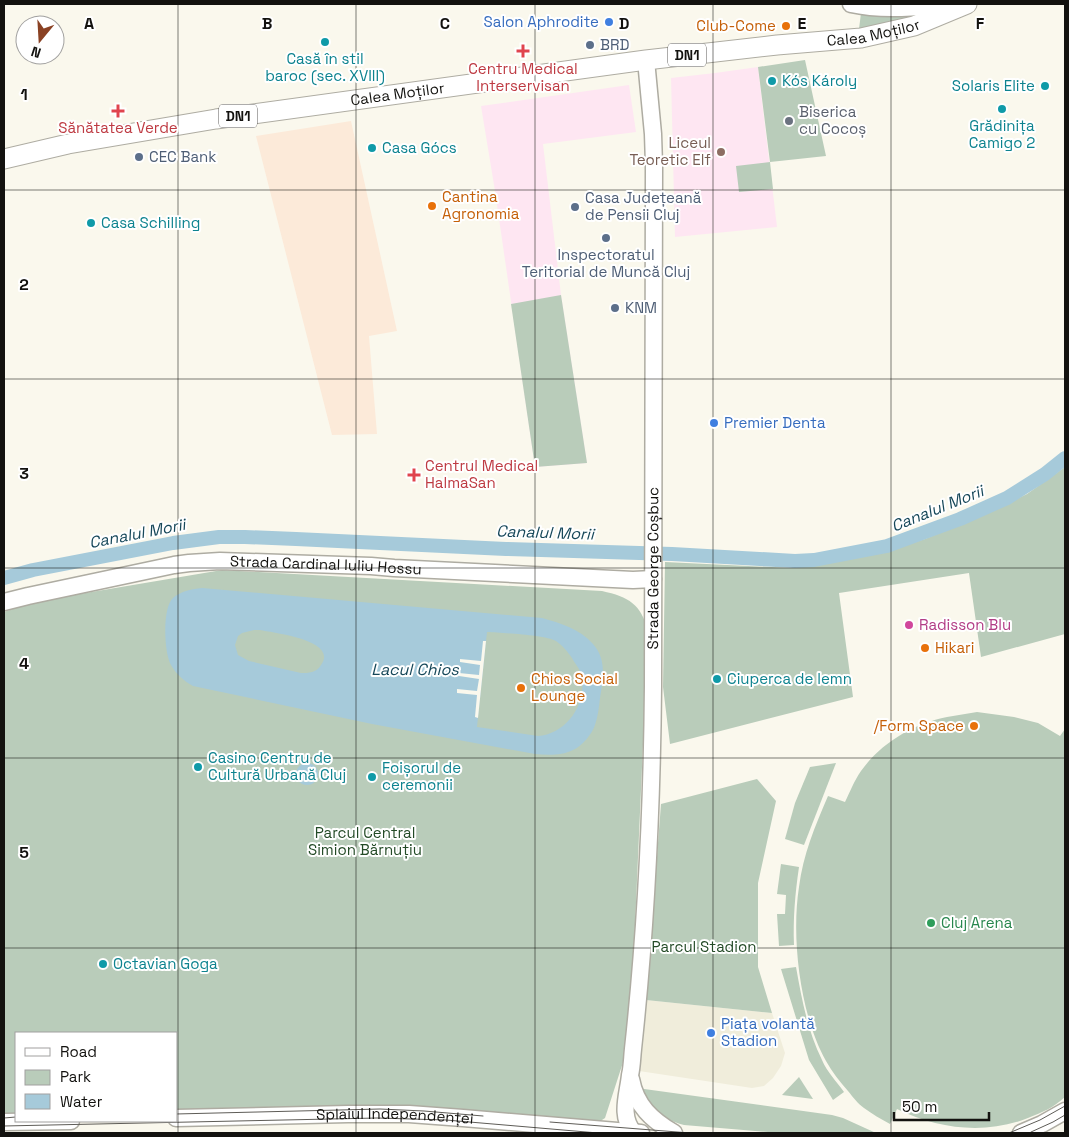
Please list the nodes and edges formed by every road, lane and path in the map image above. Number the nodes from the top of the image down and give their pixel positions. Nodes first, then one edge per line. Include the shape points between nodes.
1 (851, 4) edge
2 (965, 4) edge
3 (646, 60) junction
4 (4, 159) edge
5 (653, 579) junction
6 (4, 602) edge
7 (630, 1077) junction
8 (643, 1108) junction
9 (1065, 1111) edge
10 (178, 1118) edge
11 (634, 1133) edge
12 (644, 1133) edge
13 (674, 1133) edge
14 (1020, 1133) edge

1 - 2 main road via 889,8
2 - 3 main road, Calea Moților / DN1 via 914,26 861,38
3 - 4 main road, Calea Moților / DN1 via 207,120 68,144
3 - 5 main road, Strada George Coșbuc via 654,166
5 - 6 main road, Strada Cardinal Iuliu Hossu via 220,561 174,565
5 - 7 main road, Strada George Coșbuc via 652,766 641,977
7 - 8 main road, Strada George Coșbuc
7 - 11 main road, Strada George Coșbuc via 625,1112
8 - 12 main road, Strada George Coșbuc
8 - 13 main road, Strada George Coșbuc
9 - 14 main road
10 - 11 main road, Splaiul Independenței via 409,1114
11 - 12 main road, Splaiul Independenței

